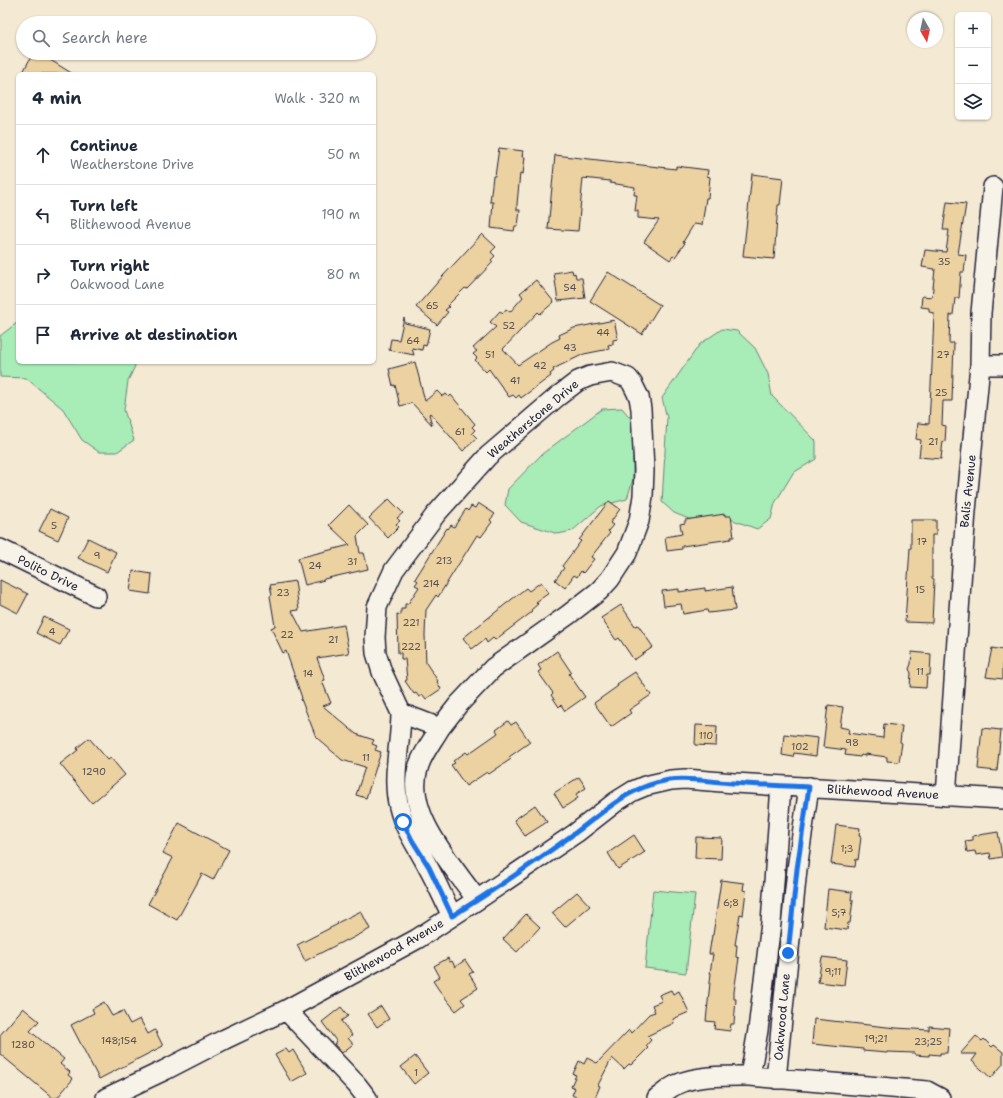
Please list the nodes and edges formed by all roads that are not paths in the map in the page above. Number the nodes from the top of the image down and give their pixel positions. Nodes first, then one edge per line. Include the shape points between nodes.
1 (993, 187) dead end
2 (980, 365) junction
3 (1003, 365) edge
4 (0, 549) edge
5 (96, 596) dead end
6 (401, 713) junction
7 (440, 728) junction
8 (781, 786) junction
9 (809, 787) junction
10 (946, 796) junction
11 (1003, 799) edge
12 (477, 900) junction
13 (452, 916) junction
14 (286, 1010) junction
15 (750, 1076) junction
16 (776, 1079) junction
17 (106, 1098) edge
18 (367, 1098) edge
19 (657, 1098) edge
20 (940, 1098) edge

1 - 2 street, Balis Avenue via 981,313
2 - 3 street
2 - 10 street, Balis Avenue via 966,511
4 - 5 street, Polito Drive
6 - 7 street
6 - 7 street, Weatherstone Drive via 382,672 376,654 375,637 377,607 394,570 436,514 488,456 557,397 578,381 590,376 612,372 628,378 636,390 641,409 644,470 639,521 626,554 600,591 493,668
6 - 13 street, Weatherstone Drive via 397,767 398,806 403,822 429,867
7 - 12 street, Weatherstone Drive via 419,765 416,778 420,813 436,844
8 - 9 street, Blithewood Avenue
8 - 12 street, Blithewood Avenue via 685,779 645,786 617,801 576,833
8 - 15 street, Oakwood Lane via 771,923
9 - 10 street, Blithewood Avenue
9 - 16 street, Oakwood Lane via 797,869
10 - 11 street, Blithewood Avenue
12 - 13 street, Blithewood Avenue
13 - 14 street, Blithewood Avenue via 417,939
14 - 17 street, Blithewood Avenue
14 - 18 street
15 - 16 street
15 - 19 street via 688,1080
16 - 20 street via 927,1091

